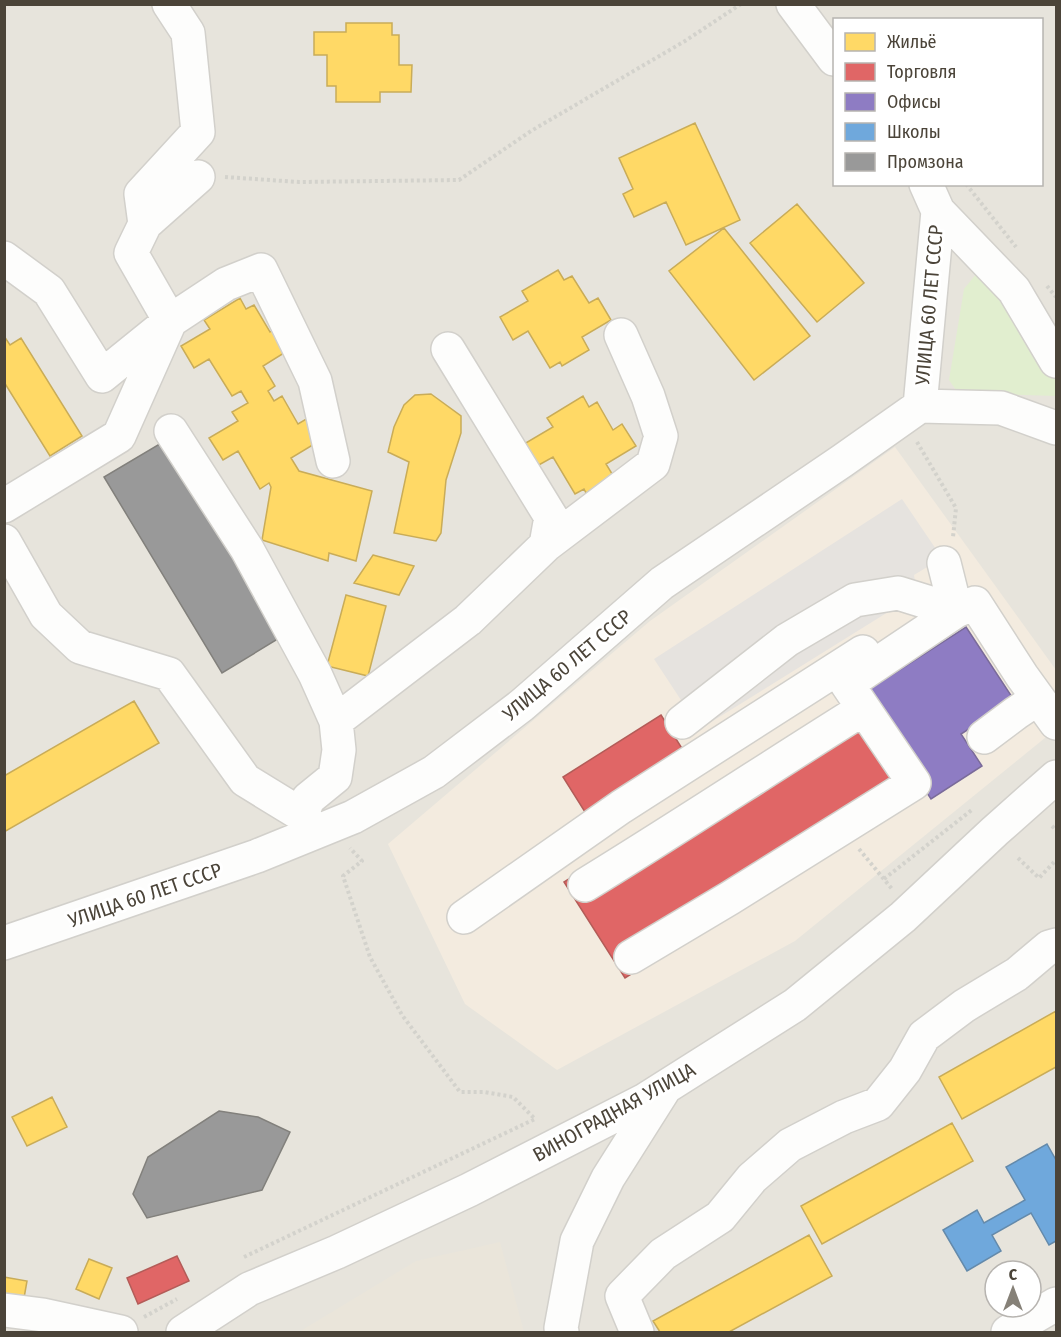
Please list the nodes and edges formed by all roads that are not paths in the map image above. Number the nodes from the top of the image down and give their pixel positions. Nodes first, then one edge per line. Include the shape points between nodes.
1 (169, 4) edge
2 (793, 4) edge
3 (833, 58) edge
4 (198, 177) road end
5 (932, 198) edge
6 (145, 224) junction
7 (4, 258) edge
8 (170, 321) junction
9 (621, 334) dead end
10 (448, 349) dead end
11 (1056, 361) edge
12 (912, 412) junction
13 (1056, 428) edge
14 (171, 431) dead end
15 (333, 461) dead end
16 (4, 506) edge
17 (4, 541) edge
18 (546, 545) junction
19 (944, 563) road end
20 (945, 608) junction
21 (863, 709) junction
22 (1047, 711) edge
23 (336, 721) junction
24 (682, 722) dead end
25 (984, 737) dead end
26 (1056, 777) edge
27 (307, 824) junction
28 (585, 885) dead end
29 (464, 918) dead end
30 (4, 944) edge
31 (1056, 945) edge
32 (631, 957) dead end
33 (665, 1087) junction
34 (1056, 1304) edge
35 (4, 1310) edge
36 (120, 1332) edge
37 (183, 1332) edge
38 (562, 1332) edge
39 (637, 1332) edge
40 (1008, 1332) edge

1 - 6 street via 188,33 198,132 141,194
2 - 3 street
4 - 6 street
5 - 11 street via 1014,290
5 - 12 street, УЛИЦА 60 ЛЕТ СССР
6 - 8 street via 132,253
7 - 8 street via 49,291 102,376
8 - 15 street via 226,284 261,270 315,381
8 - 16 street via 119,436
9 - 18 street via 661,436 653,464
10 - 18 street via 551,516
12 - 13 street via 1001,408
12 - 27 street, УЛИЦА 60 ЛЕТ СССР via 662,583 522,705 434,772 353,816
14 - 23 street via 247,549
17 - 27 street via 46,615 81,647 169,674 245,780
18 - 23 street via 468,620
19 - 20 street
20 - 21 street via 847,684
20 - 22 street via 975,603
20 - 24 street via 898,593 855,600 787,639
20 - 29 street via 840,667 621,807
21 - 28 street
21 - 32 street via 914,783
22 - 25 street via 1016,713
23 - 27 street via 339,750 335,777 308,799
26 - 33 street, ВИНОГРАДНАЯ УЛИЦА via 910,910 795,1005
27 - 30 street, УЛИЦА 60 ЛЕТ СССР via 257,856
31 - 39 street via 924,1036 905,1070 878,1104 790,1145 752,1178 720,1218 663,1254 622,1296
33 - 37 street, ВИНОГРАДНАЯ УЛИЦА via 469,1190 249,1289
33 - 38 street via 608,1178 577,1241
34 - 40 street
35 - 36 street

